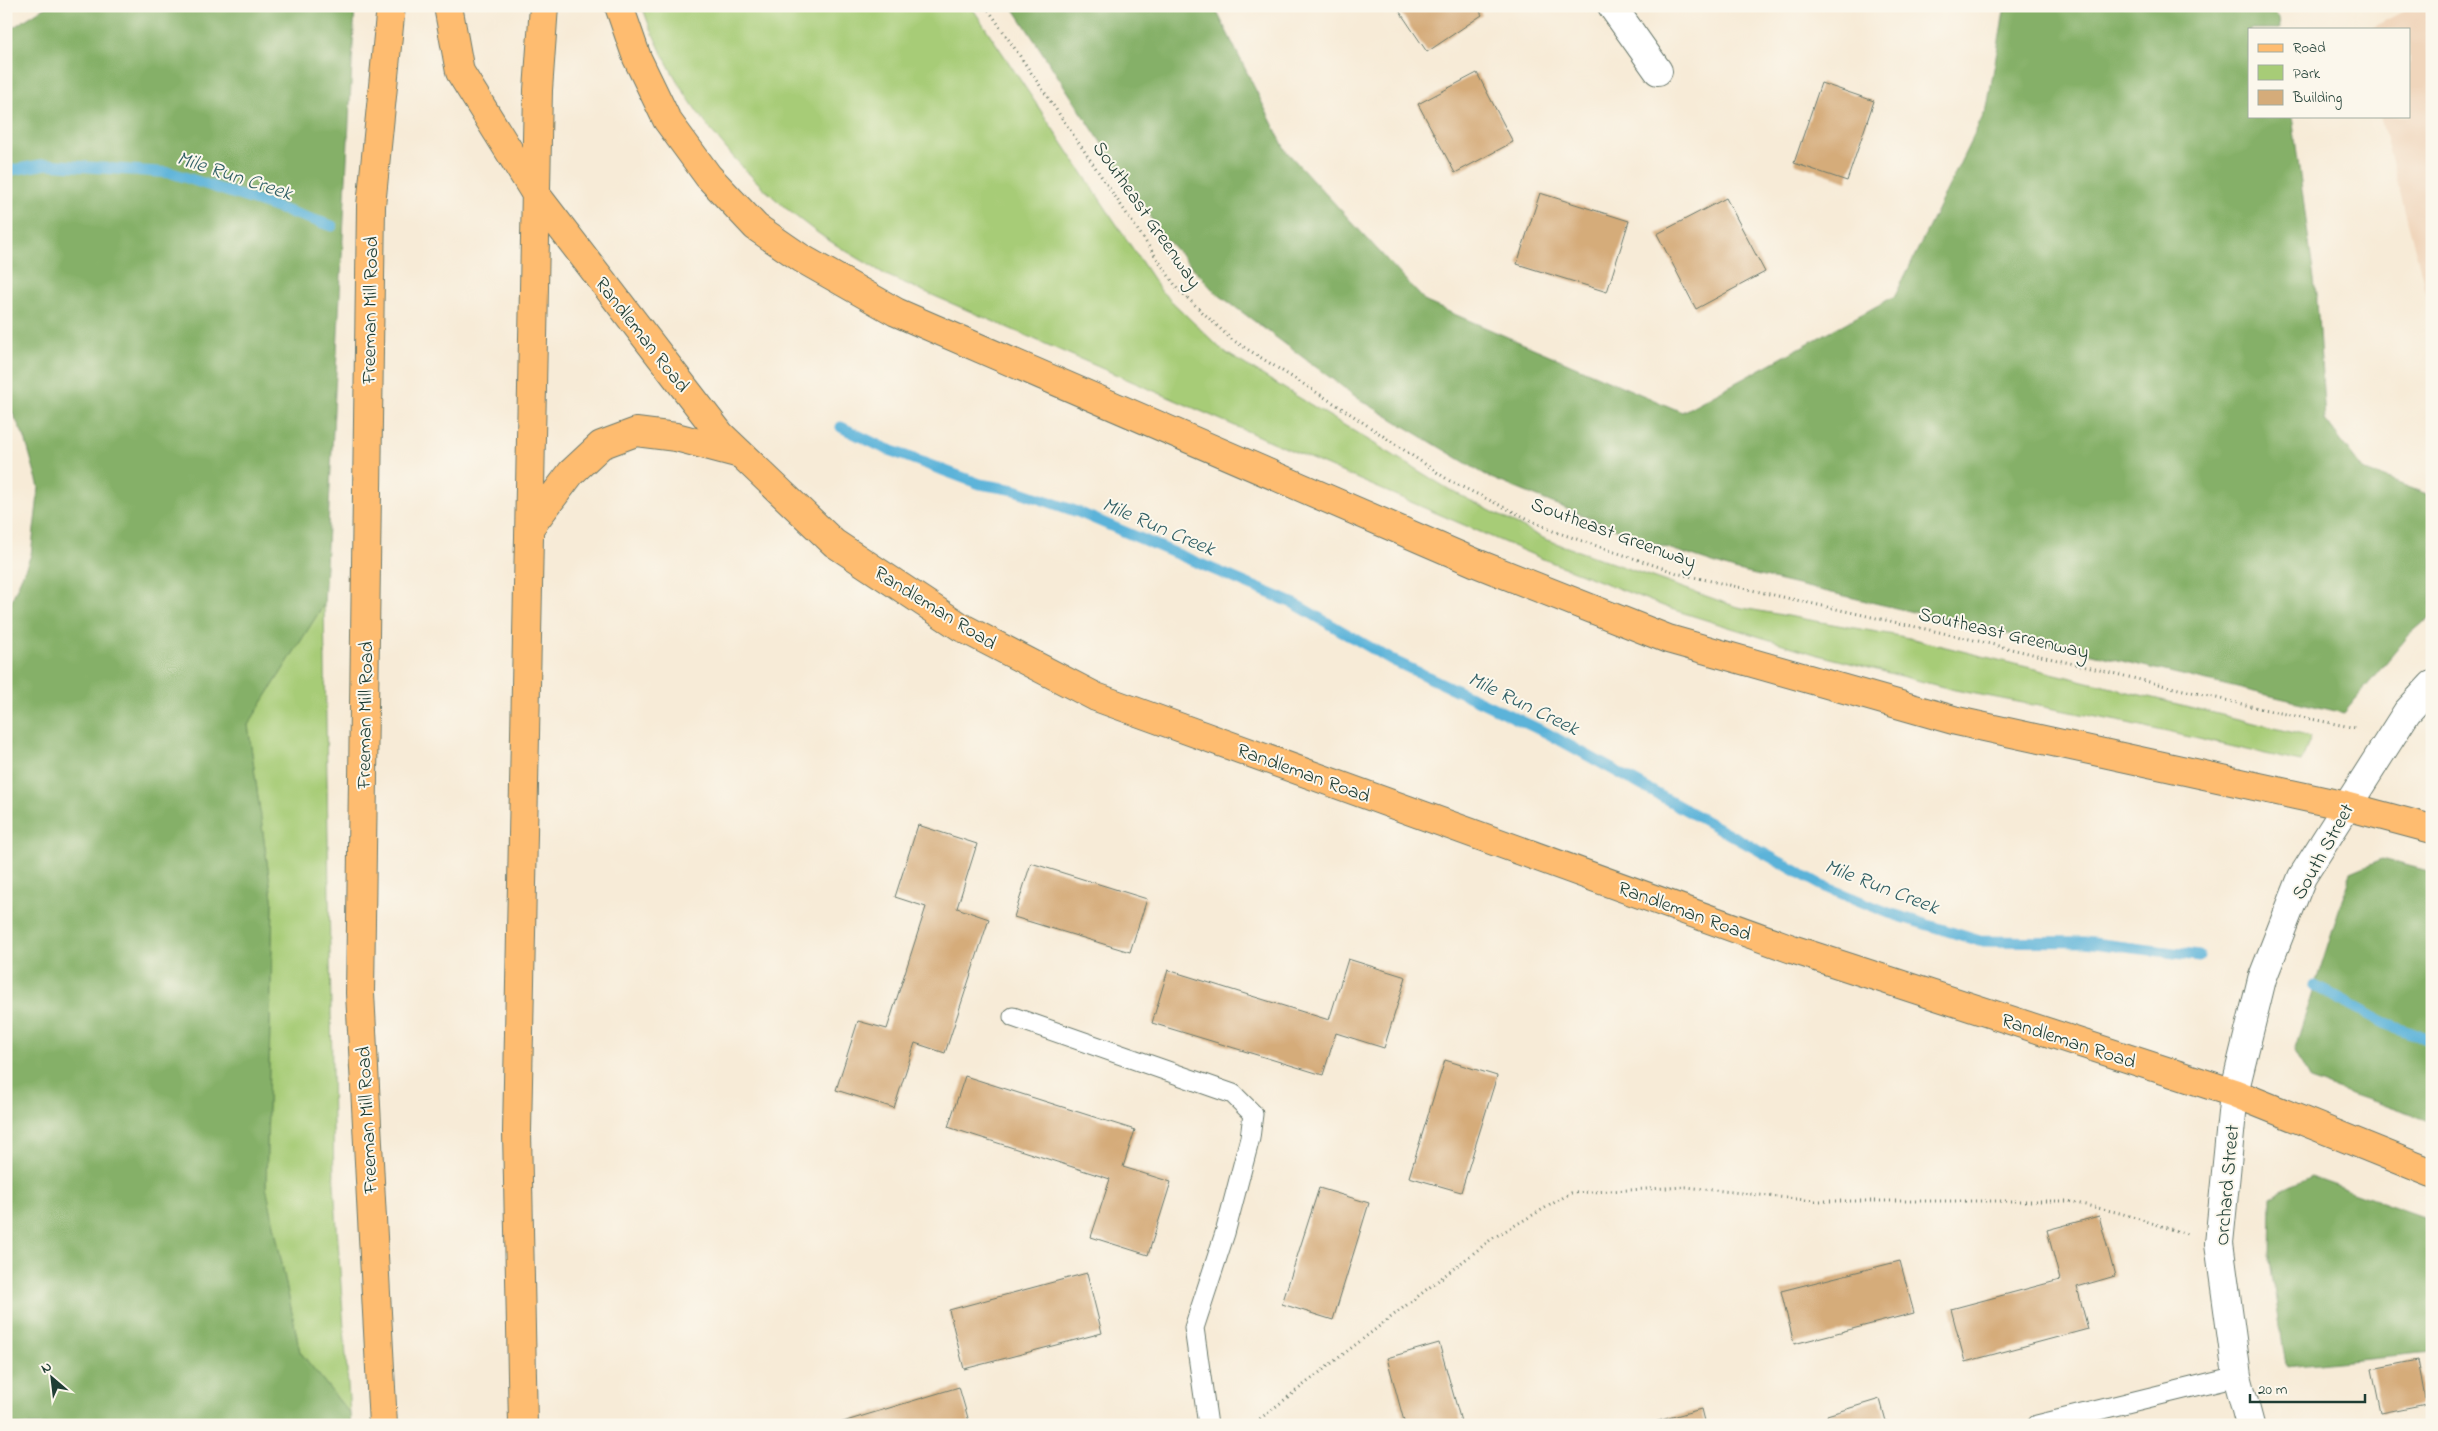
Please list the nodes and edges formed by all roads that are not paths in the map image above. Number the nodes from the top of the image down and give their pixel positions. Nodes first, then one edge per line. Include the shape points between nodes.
1 (391, 6) edge
2 (448, 6) edge
3 (544, 6) edge
4 (618, 6) edge
5 (1612, 6) edge
6 (1658, 71) dead end
7 (537, 196) junction
8 (742, 455) junction
9 (530, 527) junction
10 (2432, 685) edge
11 (2346, 806) junction
12 (2432, 829) edge
13 (1013, 1017) dead end
14 (2234, 1093) junction
15 (2432, 1173) edge
16 (2237, 1376) junction
17 (382, 1425) edge
18 (523, 1425) edge
19 (1208, 1425) edge
20 (2037, 1425) edge
21 (2250, 1425) edge

1 - 17 main road, Freeman Mill Road via 371,206 360,993
2 - 7 main road, Randleman Road via 460,72
3 - 7 main road via 538,90
4 - 11 main road via 637,58 667,120 708,176 756,226 801,258 896,312 1468,559 1668,639 1958,721
5 - 6 street
7 - 8 main road, Randleman Road via 720,434
7 - 9 main road
8 - 9 main road via 676,437 636,432 601,445 571,473
8 - 14 main road, Randleman Road via 834,543 961,627 1096,697 1792,949
9 - 18 main road via 517,1132
10 - 11 street, South Street via 2407,712
11 - 12 main road
11 - 14 street, South Street via 2302,877 2262,979
13 - 19 lane via 1233,1094 1253,1114 1250,1138 1225,1233 1194,1328
14 - 15 main road, Randleman Road
14 - 16 street, Orchard Street via 2218,1243
16 - 20 lane
16 - 21 street, Orchard Street

